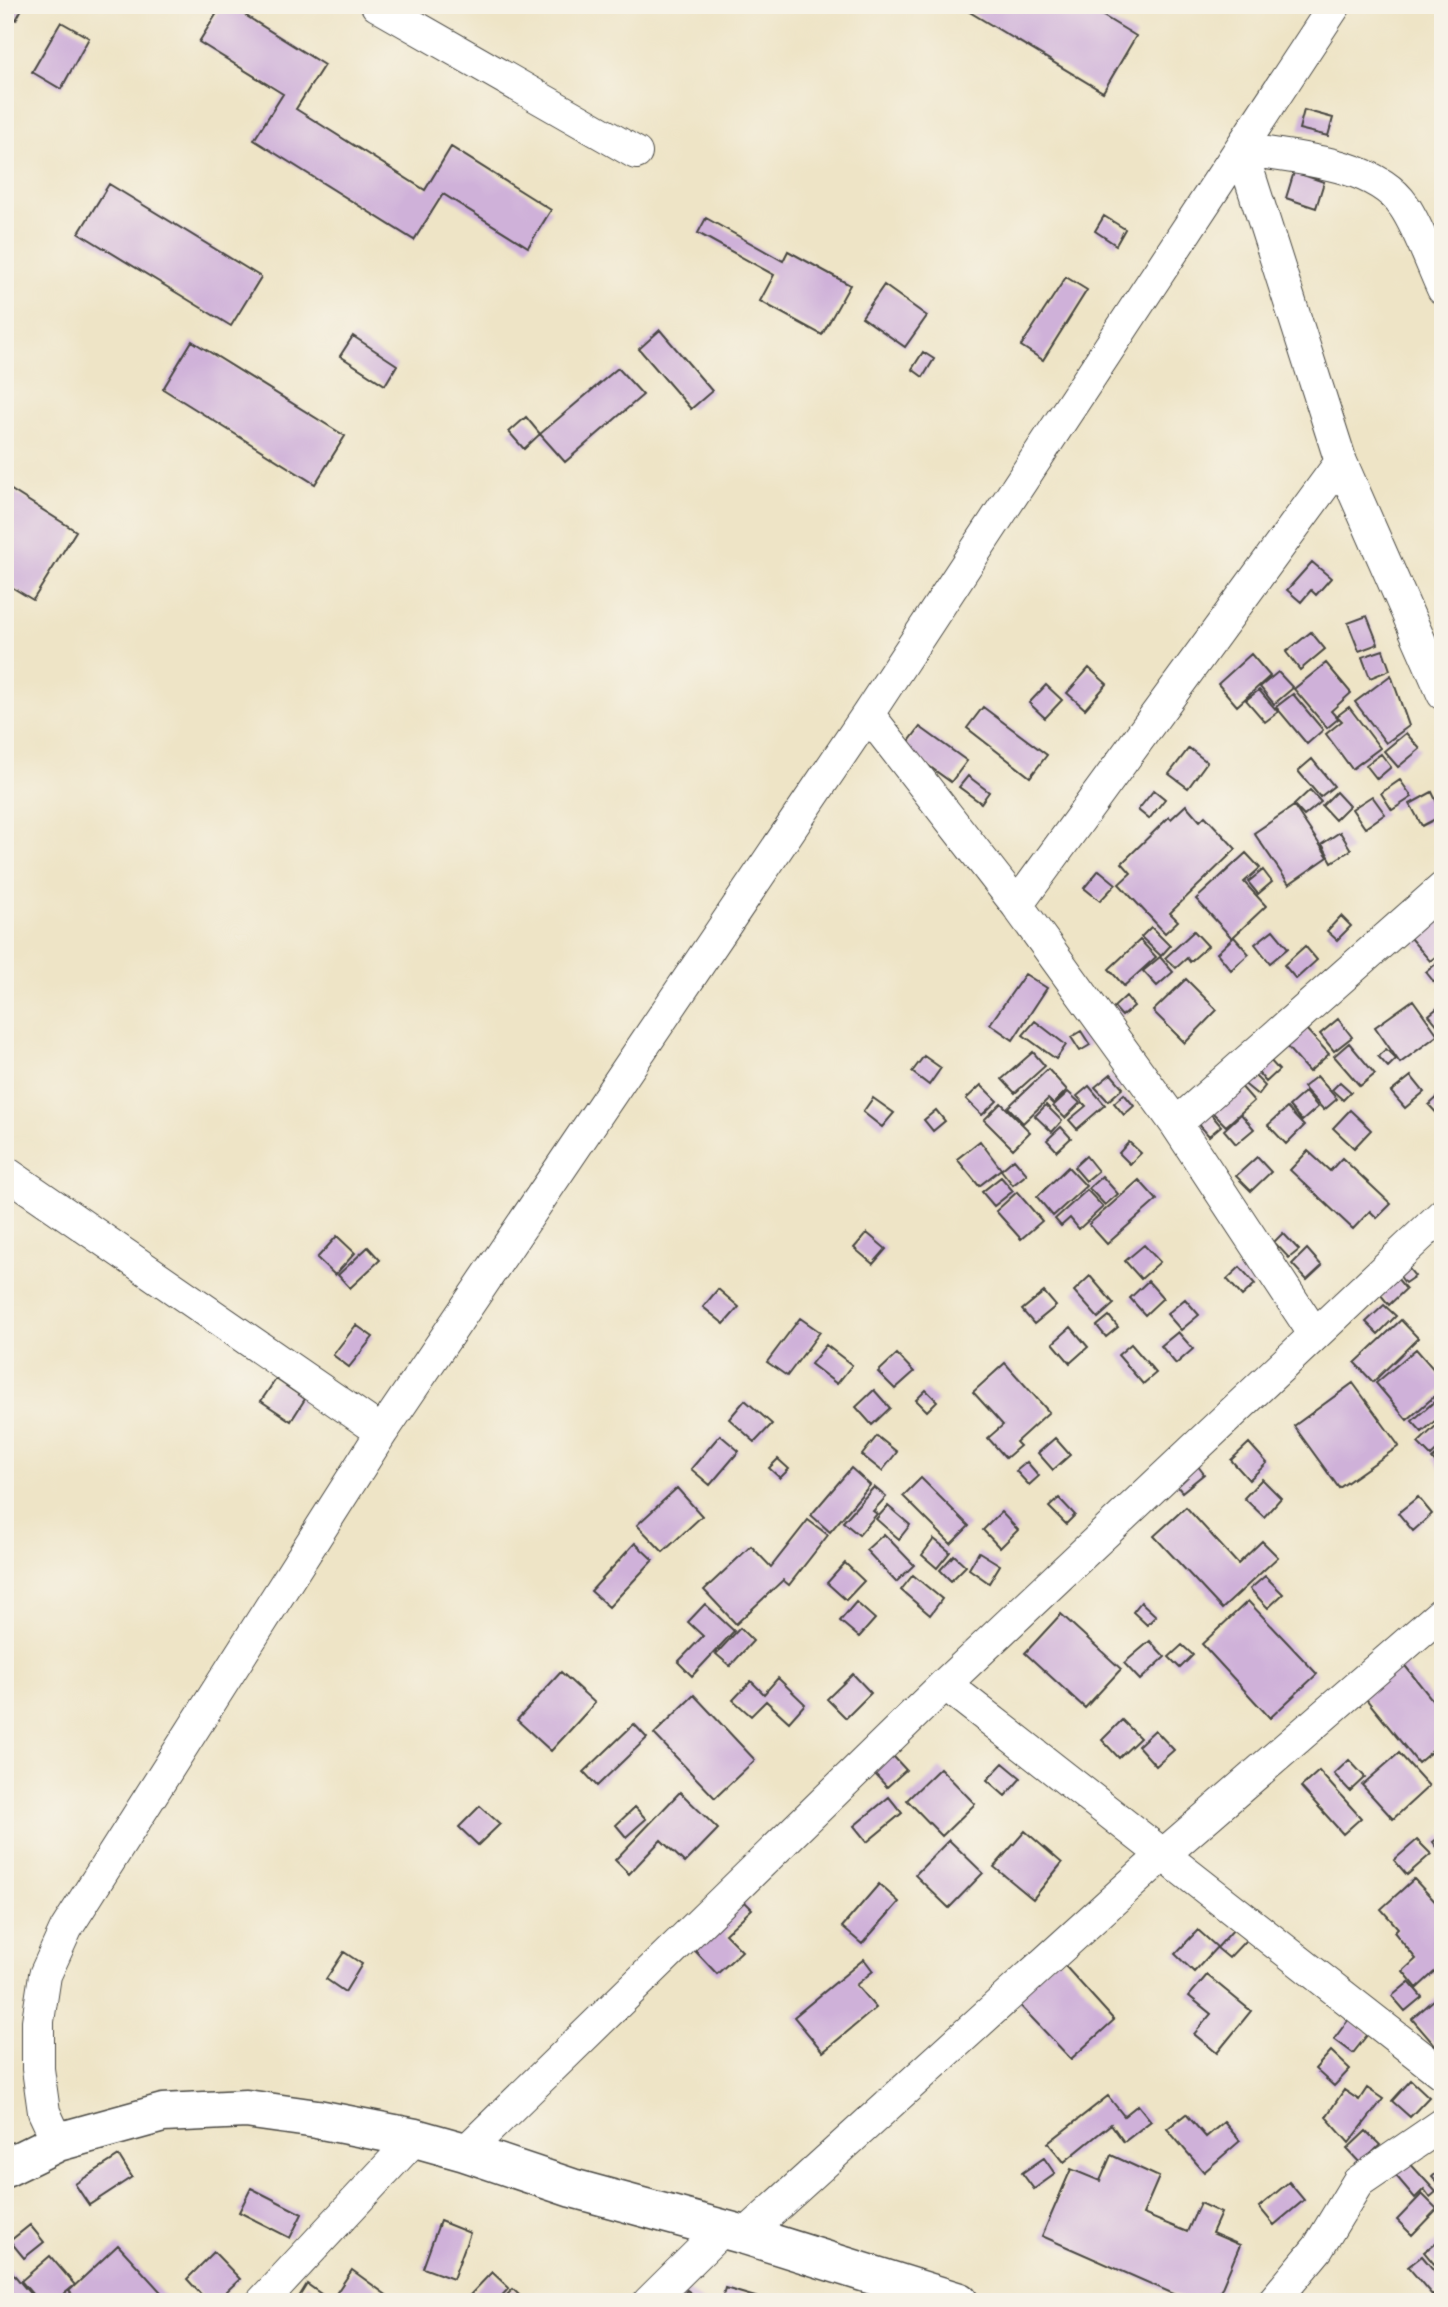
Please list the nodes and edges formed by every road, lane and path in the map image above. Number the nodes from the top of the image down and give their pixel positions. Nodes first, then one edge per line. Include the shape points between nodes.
1 (377, 5) edge
2 (1335, 5) edge
3 (1241, 149) junction
4 (636, 153) dead end
5 (1443, 289) edge
6 (1341, 462) junction
7 (1443, 694) edge
8 (868, 713) junction
9 (1443, 888) edge
10 (1017, 905) junction
11 (1176, 1124) junction
12 (5, 1172) edge
13 (1443, 1214) edge
14 (1315, 1335) junction
15 (382, 1432) junction
16 (1443, 1612) edge
17 (945, 1684) junction
18 (1164, 1854) junction
19 (1443, 2074) edge
20 (1443, 2123) edge
21 (415, 2138) junction
22 (58, 2141) junction
23 (465, 2152) junction
24 (5, 2168) edge
25 (734, 2232) junction
26 (262, 2302) edge
27 (649, 2302) edge
28 (959, 2302) edge
29 (1273, 2302) edge

1 - 4 street
2 - 3 street
3 - 5 street via 1359,172 1394,192 1406,207
3 - 6 street
3 - 8 street
6 - 7 street
6 - 10 street
8 - 10 street
8 - 15 street
9 - 11 street
10 - 11 street
11 - 14 street
12 - 15 street
13 - 14 street
14 - 17 street
15 - 22 street via 66,1929 45,1975 38,2021 44,2112
16 - 18 street
17 - 18 street
17 - 23 street
18 - 19 street
18 - 25 street
20 - 29 street via 1358,2182 1318,2248
21 - 22 street via 246,2109 163,2113
21 - 23 street
21 - 26 street
22 - 24 street
23 - 25 street via 572,2188
25 - 27 street
25 - 28 street

